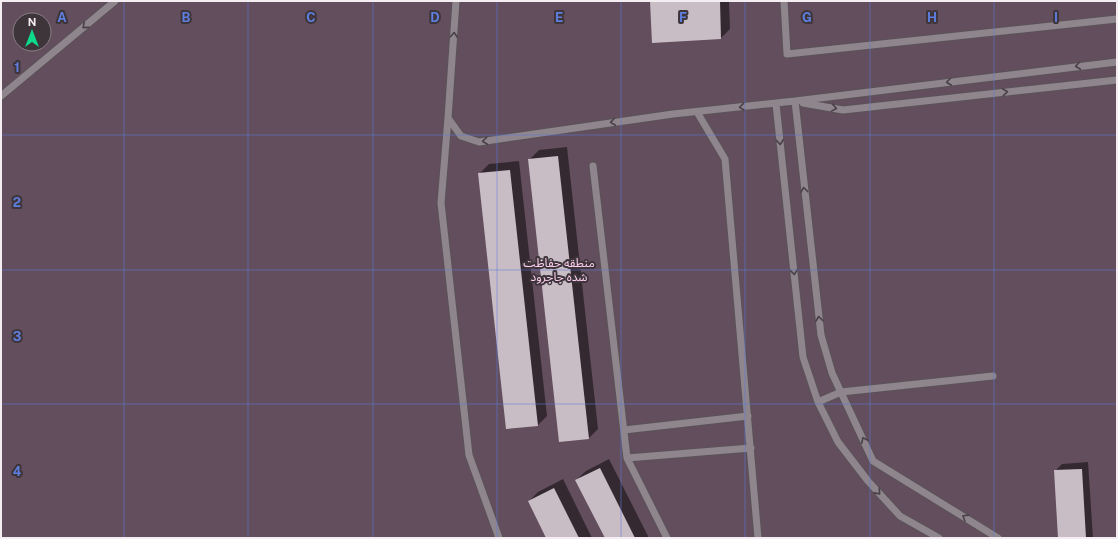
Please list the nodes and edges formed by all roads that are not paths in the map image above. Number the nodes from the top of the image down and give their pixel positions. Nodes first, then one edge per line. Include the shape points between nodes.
1 (115, 1) edge
2 (456, 1) edge
3 (784, 1) edge
4 (1117, 19) edge
5 (1117, 62) edge
6 (1117, 80) edge
7 (1, 96) edge
8 (795, 101) junction
9 (776, 104) junction
10 (697, 112) junction
11 (448, 118) junction
12 (593, 166) dead end
13 (993, 376) dead end
14 (841, 392) junction
15 (818, 402) junction
16 (748, 416) junction
17 (624, 430) junction
18 (751, 448) junction
19 (627, 458) junction
20 (499, 538) edge
21 (668, 538) edge
22 (758, 538) edge
23 (939, 538) edge
24 (998, 538) edge

1 -> 7 lane
11 -> 2 lane
3 - 4 lane via 787,54
5 -> 8 lane
8 -> 6 lane via 843,110
8 - 9 lane
14 -> 8 lane via 832,373 821,335
9 -> 10 lane
9 -> 15 lane via 803,357
10 -> 11 lane via 479,142 461,136
10 - 16 lane via 725,159
11 - 20 lane via 441,203 469,455
12 - 17 lane
13 - 14 lane
14 - 15 lane
24 -> 14 lane via 874,461
15 -> 23 lane via 838,442 868,481 900,516
16 - 17 lane
16 - 18 lane
17 - 19 lane
18 - 19 lane
18 - 22 lane
19 - 21 lane

